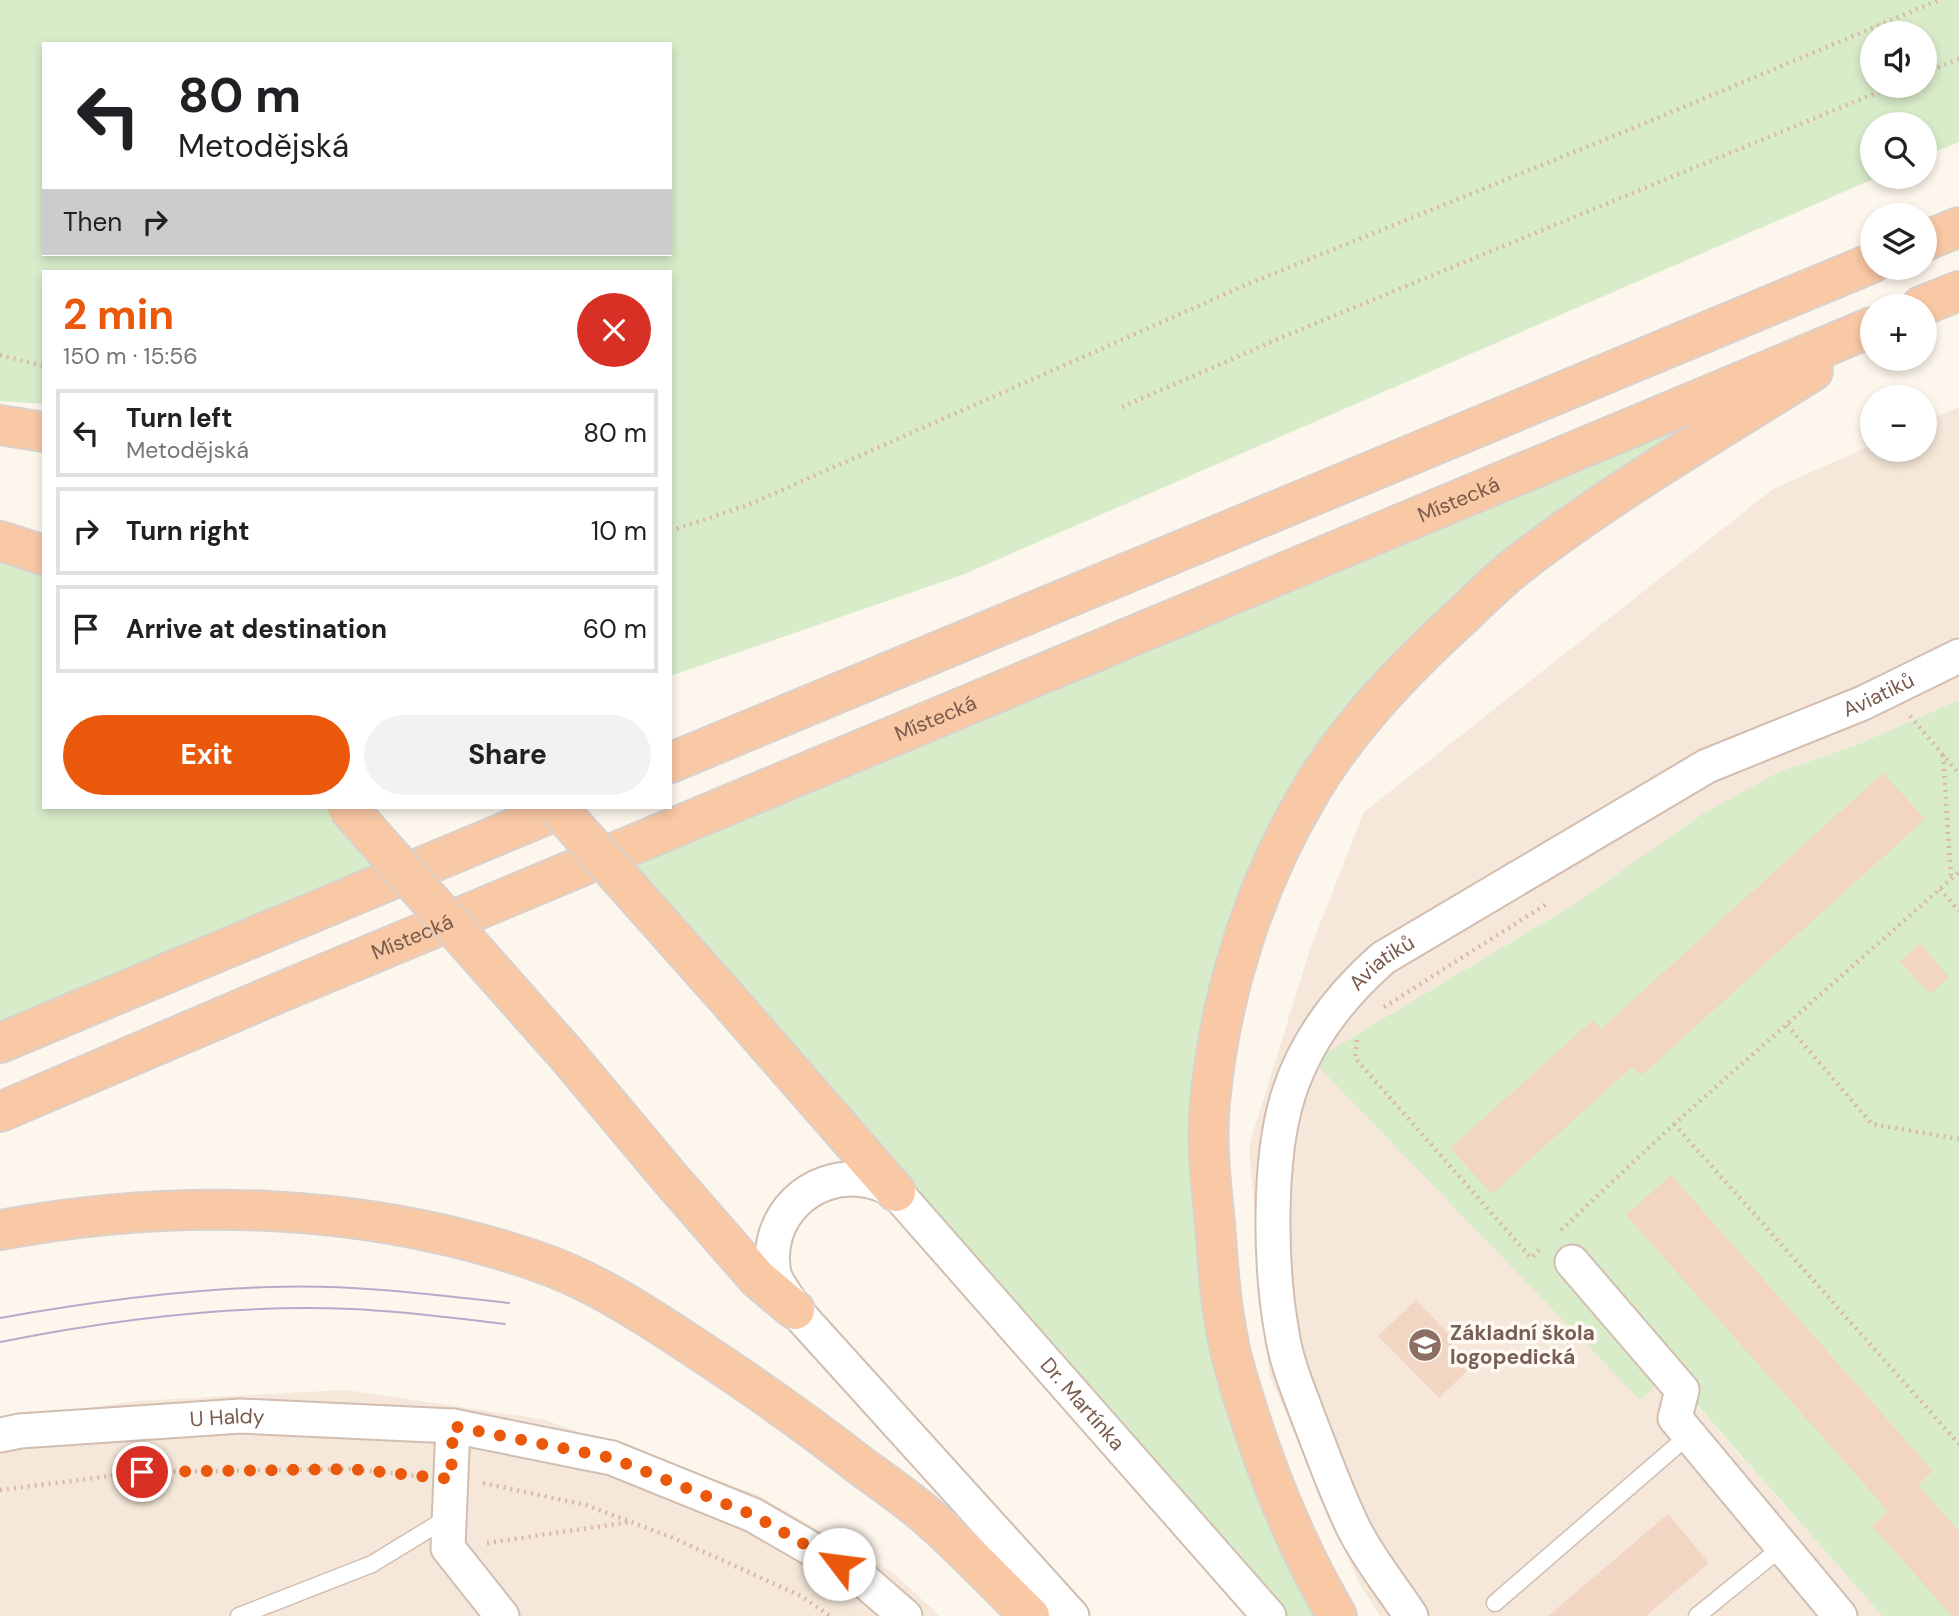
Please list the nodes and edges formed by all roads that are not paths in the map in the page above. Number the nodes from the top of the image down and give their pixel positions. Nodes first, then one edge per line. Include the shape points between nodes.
1 (1959, 227) edge
2 (1937, 236) edge
3 (1860, 268) edge
4 (1959, 291) edge
5 (1937, 300) edge
6 (1860, 332) edge
7 (1860, 342) edge
8 (0, 425) edge
9 (42, 432) edge
10 (0, 541) edge
11 (42, 554) edge
12 (1959, 656) edge
13 (672, 762) edge
14 (348, 809) edge
15 (558, 809) edge
16 (560, 809) edge
17 (261, 933) junction
18 (0, 1024) edge
19 (0, 1043) edge
20 (0, 1112) edge
21 (897, 1192) junction
22 (0, 1230) edge
23 (1557, 1247) road end
24 (795, 1310) junction
25 (453, 1426) junction
26 (0, 1435) edge
27 (1689, 1435) junction
28 (449, 1532) junction
29 (1782, 1547) junction
30 (1495, 1603) dead end
31 (239, 1616) edge
32 (502, 1616) edge
33 (905, 1616) edge
34 (1030, 1616) edge
35 (1072, 1616) edge
36 (1269, 1616) edge
37 (1337, 1616) edge
38 (1411, 1616) edge
39 (1697, 1616) edge
40 (1840, 1616) edge

1 - 2 highway
3 - 13 highway
4 - 5 highway
6 - 20 highway, Místecká
7 - 37 highway via 1592,510 1514,568 1434,641 1372,708 1307,797 1273,864 1242,941 1220,1030 1210,1105 1213,1211 1226,1329 1240,1387 1289,1526
8 - 9 highway
10 - 11 highway
12 - 38 street, Aviatiků via 1863,704 1707,766 1383,958 1356,981 1307,1051 1288,1096 1273,1202 1282,1336 1300,1395 1354,1529
14 - 24 highway, bridge via 758,1279
15 - 21 highway, bridge
16 - 17 highway
17 - 18 highway
17 - 19 highway
21 - 24 street via 869,1180 838,1179 810,1190 788,1210 775,1237 773,1257 775,1277
21 - 36 street, Dr. Martínka
22 - 34 highway via 135,1213 228,1209 322,1214 397,1224 540,1262 611,1293 744,1379 926,1515
23 - 27 street via 1682,1390 1675,1418
24 - 35 street
25 - 26 street, U Haldy via 241,1416
25 - 28 street
25 - 33 street via 612,1458 753,1515 860,1577
27 - 29 street
27 - 30 lane
28 - 31 lane
28 - 32 street
29 - 39 lane
29 - 40 street

